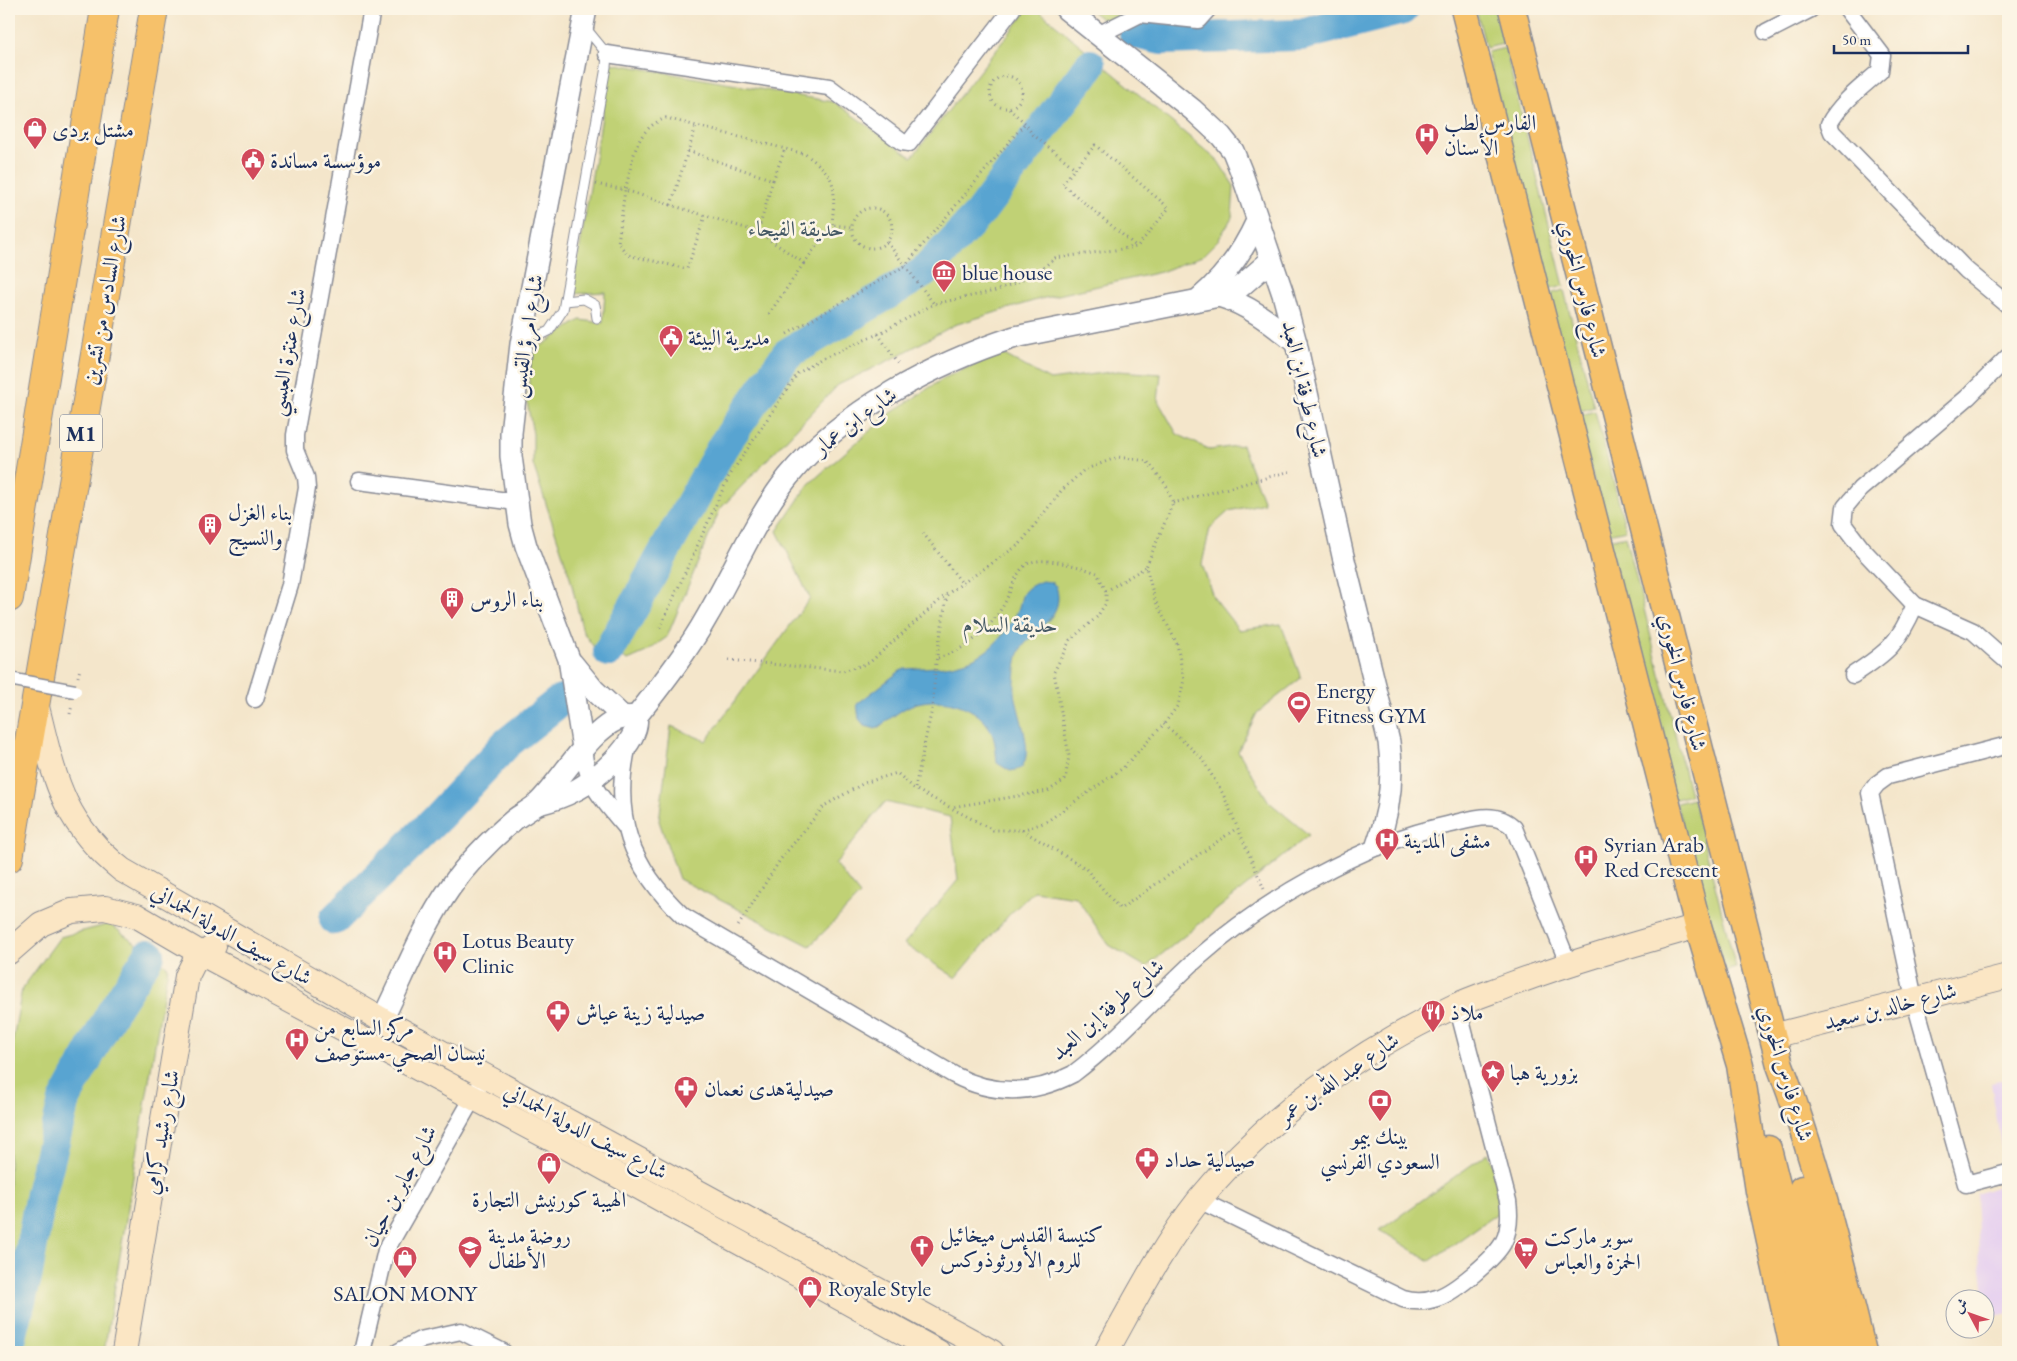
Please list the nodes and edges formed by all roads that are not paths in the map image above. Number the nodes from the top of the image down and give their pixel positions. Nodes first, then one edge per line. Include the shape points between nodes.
1 (105, 9) edge
2 (154, 9) edge
3 (372, 9) edge
4 (1012, 9) edge
5 (1066, 9) edge
6 (1208, 9) edge
7 (1464, 9) edge
8 (1512, 9) edge
9 (1811, 9) edge
10 (1847, 9) edge
11 (585, 17) edge
12 (1766, 32) dead end
13 (1098, 35) junction
14 (607, 54) junction
15 (1257, 221) junction
16 (1270, 261) junction
17 (1209, 297) junction
18 (565, 301) junction
19 (2008, 305) edge
20 (597, 318) dead end
21 (1296, 343) junction
22 (522, 344) junction
23 (2008, 357) edge
24 (359, 481) dead end
25 (516, 502) junction
26 (9, 598) edge
27 (1915, 605) junction
28 (569, 659) junction
29 (2008, 662) edge
30 (1853, 675) dead end
31 (9, 679) edge
32 (75, 691) dead end
33 (35, 696) junction
34 (255, 699) dead end
35 (630, 717) junction
36 (628, 743) junction
37 (2008, 745) edge
38 (583, 748) junction
39 (590, 782) junction
40 (538, 804) junction
41 (624, 826) junction
42 (1377, 845) junction
43 (9, 858) edge
44 (1698, 926) junction
45 (236, 937) junction
46 (9, 952) edge
47 (202, 954) junction
48 (1568, 963) junction
49 (2008, 976) edge
50 (1914, 999) junction
51 (1457, 1005) junction
52 (382, 1020) junction
53 (1772, 1036) junction
54 (1740, 1065) junction
55 (1780, 1065) junction
56 (485, 1076) junction
57 (473, 1098) junction
58 (2008, 1174) edge
59 (1199, 1200) junction
60 (124, 1352) edge
61 (362, 1352) edge
62 (398, 1352) edge
63 (503, 1352) edge
64 (938, 1352) edge
65 (992, 1352) edge
66 (1106, 1352) edge
67 (1793, 1352) edge
68 (1819, 1352) edge
69 (1844, 1352) edge
70 (1863, 1352) edge

1 - 26 highway, شارع السادس من تشرين / M1
2 - 33 highway, شارع السادس من تشرين / M1
3 - 34 street, شارع عنترة العبسي via 295,435 295,450 307,482 290,585
4 - 14 street via 909,143 902,142 829,87
5 - 13 street, شارع طرفة ابن العبد
6 - 13 street via 1198,20 1140,14
7 - 44 main road, شارع فارس الخوري
8 - 53 main road, شارع فارس الخوري
9 - 12 street
10 - 19 street via 1882,55 1882,63 1880,71 1832,118 1829,124 1832,132 1966,270
11 - 14 lane
11 - 22 street, شارع امرؤ القيس
13 - 15 street, شارع طرفة ابن العبد via 1221,136 1233,151
14 - 18 lane
15 - 16 street, شارع طرفة ابن العبد
15 - 17 street via 1237,259
16 - 17 street, شارع ابن عمار via 1240,287
16 - 21 street, شارع طرفة ابن العبد
17 - 21 street via 1240,302
17 - 35 street, شارع ابن عمار via 1015,337 952,360 908,382 838,430 789,476 747,541 707,617 660,688
18 - 20 lane via 584,299 595,305
18 - 22 lane via 560,316 548,331
21 - 42 street, شارع طرفة ابن العبد via 1343,556 1389,742 1392,763 1390,798
22 - 25 street, شارع امرؤ القيس via 511,432
23 - 27 street via 1968,397 1860,489 1844,507 1843,524
24 - 25 street
25 - 28 street, شارع امرؤ القيس via 526,546
27 - 29 street via 1973,631
27 - 30 street via 1894,644
28 - 35 street via 594,690
28 - 38 street
31 - 32 street, bridge
33 - 43 highway, شارع السادس من تشرين / M1
33 - 45 main road, شارع سيف الدولة الحمداني via 55,780 81,830 122,870
35 - 36 street, شارع ابن عمار via 637,728
35 - 38 street, شارع ابن عمار via 606,726
36 - 39 street, شارع ابن عمار
36 - 41 street, شارع طرفة إبن العبد via 621,784
37 - 50 street via 1888,776 1870,793
38 - 39 street, شارع طرفة إبن العبد
38 - 40 street, شارع ابن عمار
39 - 40 street, شارع ابن عمار via 564,796
39 - 41 street, شارع طرفة إبن العبد
40 - 52 street, شارع ابن عمار via 493,839 450,888
41 - 42 street, شارع طرفة إبن العبد via 646,876 683,916 954,1075 982,1088 1013,1091 1044,1086 1073,1074 1200,957 1270,903
42 - 48 street, شارع طرفة إبن العبد via 1417,832 1492,816 1508,822 1518,835
44 - 48 main road, شارع عبد الله بن عمر
44 - 54 main road, شارع فارس الخوري
45 - 47 main road, شارع رشيد كرامي via 220,942
45 - 52 main road, شارع سيف الدولة الحمداني
46 - 47 main road, شارع سيف الدولة الحمداني via 28,934 56,916 88,908 105,908 137,916
47 - 57 main road, شارع سيف الدولة الحمداني
47 - 60 main road, شارع رشيد كرامي via 187,976
48 - 51 main road, شارع عبد الله بن عمر
49 - 50 main road, شارع خالد بن سعيد
50 - 53 main road, شارع خالد بن سعيد
50 - 58 street via 1966,1184
51 - 59 main road, شارع عبد الله بن عمر via 1408,1029 1317,1087 1275,1122
51 - 59 street via 1508,1201 1509,1221 1504,1242 1497,1252 1453,1289 1429,1301 1403,1299
52 - 56 main road, شارع سيف الدولة الحمداني
53 - 55 main road, شارع فارس الخوري
54 - 67 main road, شارع فارس الخوري via 1759,1191
54 - 68 main road via 1768,1150
55 - 69 main road via 1781,1099 1789,1138
55 - 70 main road, شارع فارس الخوري via 1815,1167
56 - 57 street, شارع جابر بن حيان
56 - 65 main road, شارع سيف الدولة الحمداني
57 - 61 street, شارع جابر بن حيان via 386,1250
57 - 64 main road, شارع سيف الدولة الحمداني
59 - 66 main road, شارع عبد الله بن عمر via 1157,1258
62 - 63 street via 420,1340 461,1331

